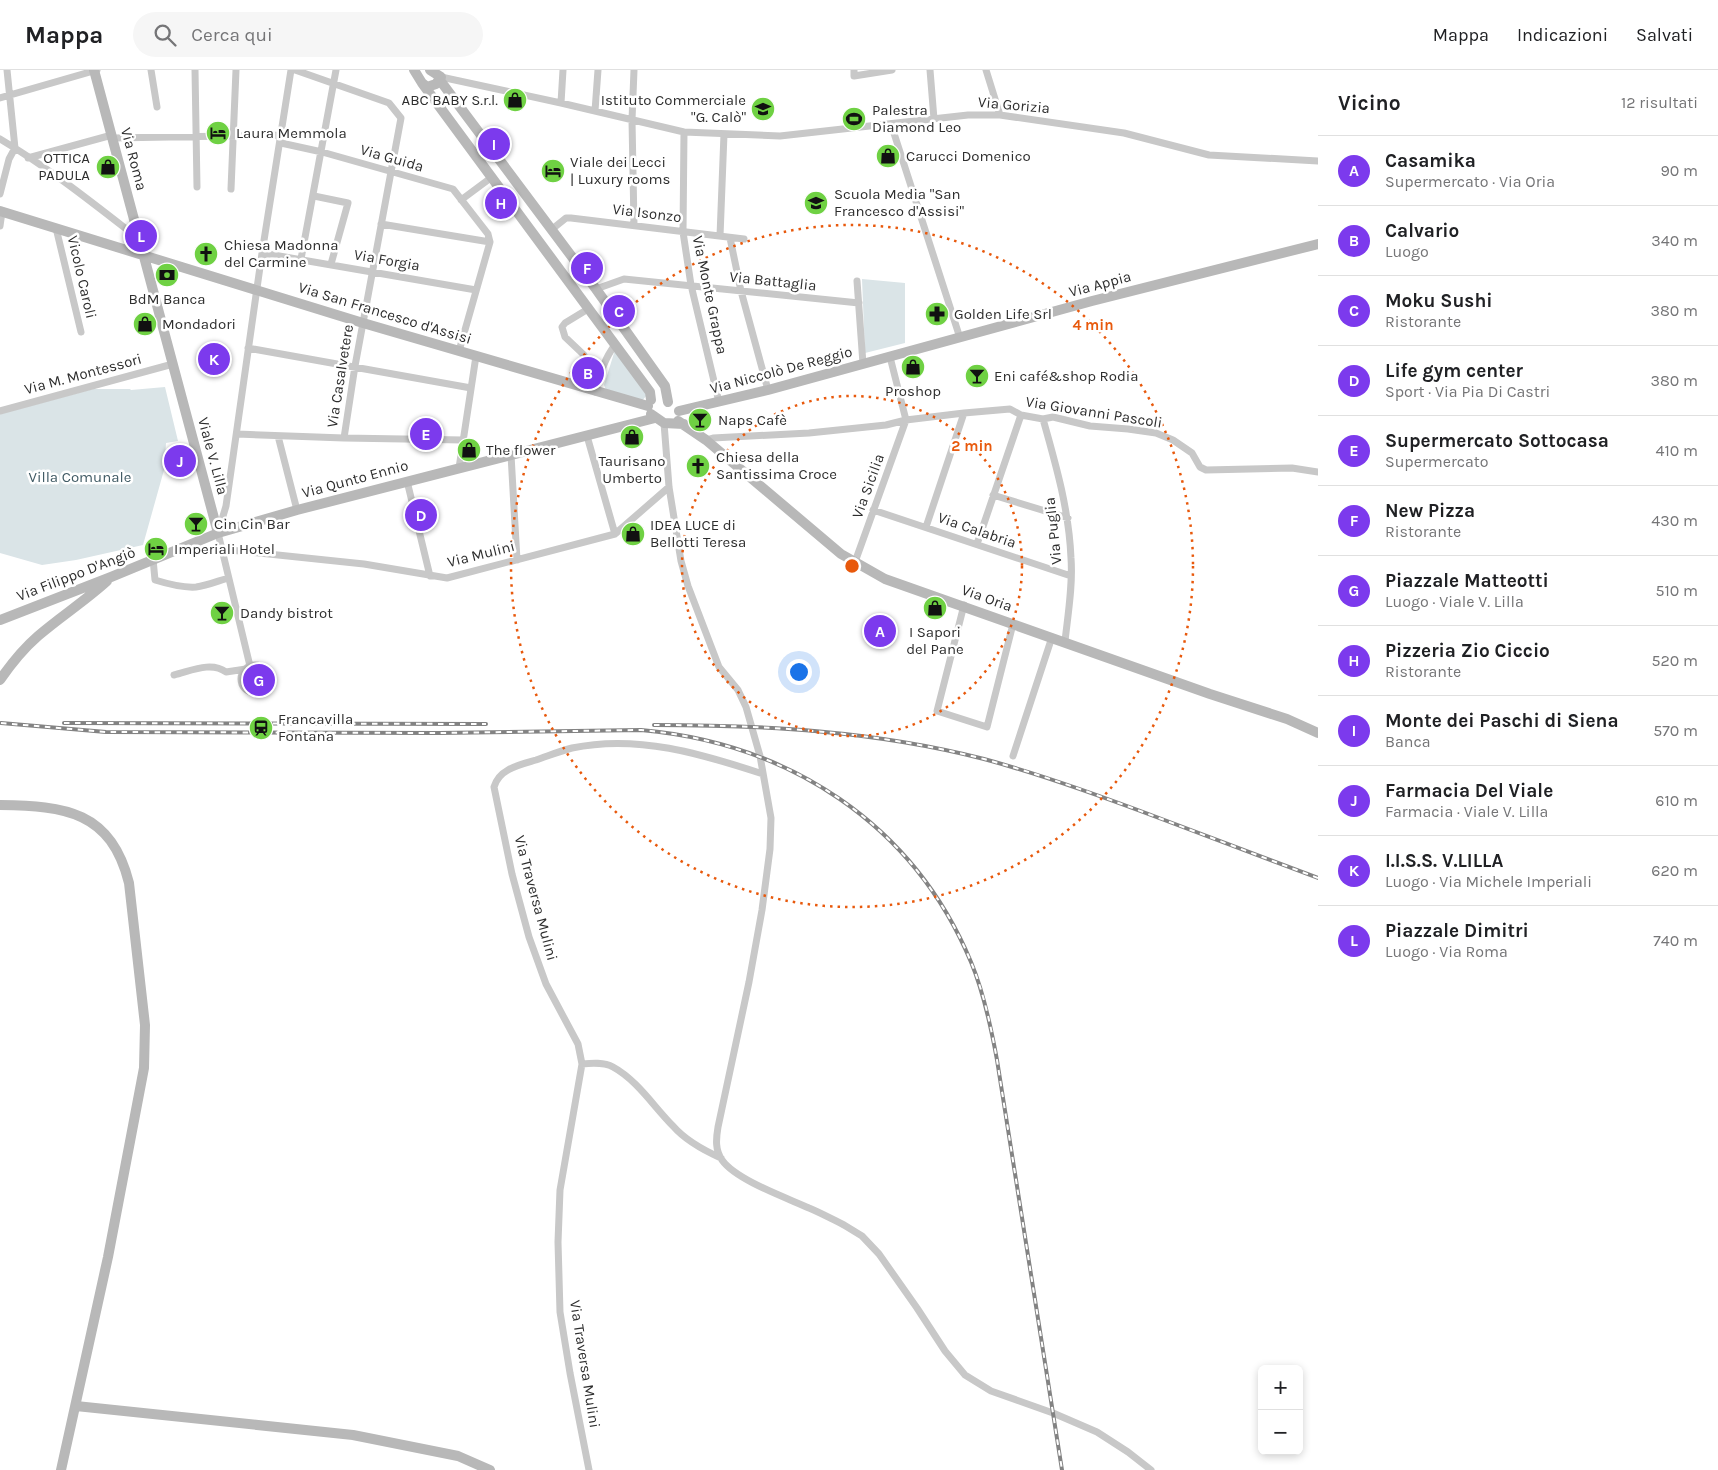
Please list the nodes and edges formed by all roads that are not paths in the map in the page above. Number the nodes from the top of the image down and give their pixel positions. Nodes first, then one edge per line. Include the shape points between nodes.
1 (7, 70) edge
2 (95, 70) edge
3 (151, 70) edge
4 (195, 70) edge
5 (236, 70) edge
6 (293, 70) edge
7 (336, 70) edge
8 (414, 70) edge
9 (430, 70) edge
10 (563, 70) edge
11 (598, 70) edge
12 (634, 70) edge
13 (854, 70) edge
14 (892, 70) edge
15 (930, 70) edge
16 (986, 70) edge
17 (440, 78) junction
18 (422, 83) junction
19 (334, 84) junction
20 (9, 96) junction
21 (0, 98) edge
22 (561, 103) junction
23 (156, 108) dead end
24 (595, 111) junction
25 (1000, 115) junction
26 (934, 119) junction
27 (632, 120) junction
28 (891, 124) junction
29 (684, 132) junction
30 (724, 134) junction
31 (282, 135) junction
32 (113, 136) junction
33 (233, 136) junction
34 (196, 137) junction
35 (0, 139) edge
36 (280, 143) junction
37 (15, 148) junction
38 (322, 152) junction
39 (28, 158) junction
40 (1318, 162) edge
41 (390, 172) junction
42 (492, 177) junction
43 (197, 187) dead end
44 (231, 189) dead end
45 (0, 194) edge
46 (314, 196) junction
47 (461, 200) junction
48 (1, 211) edge
49 (381, 224) junction
50 (634, 225) junction
51 (0, 226) edge
52 (56, 228) junction
53 (550, 230) junction
54 (683, 232) junction
55 (720, 236) junction
56 (730, 238) junction
57 (139, 239) junction
58 (744, 239) dead end
59 (490, 242) junction
60 (1318, 244) edge
61 (262, 253) junction
62 (144, 255) junction
63 (301, 259) junction
64 (331, 264) junction
65 (372, 271) junction
66 (857, 281) dead end
67 (691, 285) junction
68 (596, 289) junction
69 (257, 290) junction
70 (476, 290) junction
71 (741, 291) junction
72 (859, 304) junction
73 (588, 309) junction
74 (362, 322) junction
75 (80, 332) dead end
76 (960, 338) junction
77 (615, 345) junction
78 (248, 348) junction
79 (459, 351) junction
80 (476, 356) junction
81 (890, 357) junction
82 (173, 364) junction
83 (863, 364) junction
84 (354, 366) junction
85 (575, 385) junction
86 (472, 388) junction
87 (768, 390) junction
88 (595, 392) junction
89 (668, 402) junction
90 (719, 402) junction
91 (650, 403) junction
92 (0, 411) edge
93 (964, 413) junction
94 (1021, 414) junction
95 (655, 420) junction
96 (680, 420) junction
97 (906, 420) junction
98 (1043, 420) junction
99 (237, 434) junction
100 (278, 436) junction
101 (587, 436) junction
102 (344, 438) junction
103 (463, 440) junction
104 (706, 440) junction
105 (511, 455) junction
106 (459, 468) junction
107 (1318, 472) edge
108 (407, 481) junction
109 (669, 487) junction
110 (993, 495) junction
111 (297, 510) junction
112 (873, 510) junction
113 (1068, 518) junction
114 (926, 527) junction
115 (218, 532) junction
116 (615, 534) junction
117 (977, 544) junction
118 (221, 549) junction
119 (153, 559) junction
120 (517, 560) junction
121 (855, 562) junction
122 (430, 576) junction
123 (1071, 576) junction
124 (111, 577) junction
125 (228, 578) junction
126 (964, 605) junction
127 (0, 620) edge
128 (1013, 624) junction
129 (1052, 637) junction
130 (1065, 642) junction
131 (174, 674) dead end
132 (0, 680) edge
133 (1318, 733) edge
134 (1013, 756) dead end
135 (763, 774) junction
136 (0, 805) edge
137 (582, 1064) junction
138 (721, 1158) junction
139 (76, 1406) junction
140 (61, 1470) edge
141 (490, 1470) edge
142 (589, 1470) edge
143 (1151, 1470) edge

1 - 20 street
2 - 20 street
2 - 32 street, Via Roma
3 - 23 street
4 - 34 street
5 - 33 street
6 - 19 street
6 - 31 street
7 - 19 street
8 - 18 street
9 - 17 street
10 - 22 street
11 - 24 street
12 - 27 street
13 - 14 street via 854,76
15 - 26 street
16 - 25 street
17 - 18 street via 432,86
17 - 22 street, Via Gorizia
17 - 53 street
18 - 42 street
19 - 38 street
19 - 41 street, Via Casalvetere via 389,103 401,118
20 - 21 street
20 - 37 street
22 - 24 street, Via Gorizia
24 - 27 street, Via Gorizia
25 - 26 street, Via Gorizia
25 - 40 street, Via Gorizia via 1124,133 1209,154
26 - 28 street, Via Gorizia
27 - 29 street, Via Gorizia
27 - 50 street
28 - 30 street, Via Gorizia via 780,136
28 - 76 street
29 - 30 street, Via Gorizia
29 - 54 street, Via Monte Grappa
30 - 55 street
31 - 33 street
31 - 36 street
32 - 34 street
32 - 39 street
32 - 57 street, Via Roma
33 - 34 street
33 - 44 street
34 - 43 street
35 - 37 street
36 - 38 street, Via Guida
36 - 61 street
37 - 39 street
37 - 45 street
38 - 41 street, Via Guida
38 - 46 street
39 - 57 street
41 - 47 street, Via Guida via 453,189
41 - 49 street, Via Casalvetere
42 - 47 street
42 - 73 street
46 - 63 street
46 - 64 street via 348,203
47 - 59 street, Via Guida via 488,234
48 - 51 street
48 - 52 street, Via San Francesco d'Assisi
49 - 59 street
49 - 65 street, Via Casalvetere
50 - 53 street, Via Isonzo via 566,218
50 - 54 street, Via Isonzo
52 - 62 street, Via San Francesco d'Assisi
52 - 75 street, Vicolo Caroli
53 - 68 street
54 - 55 street, Via Isonzo
54 - 67 street, Via Monte Grappa
55 - 56 street, Via Isonzo
56 - 58 street, Via Isonzo
56 - 71 street
57 - 62 street, Via Roma
59 - 70 street
60 - 76 street, Via Appia
61 - 63 street, Via Forgia
61 - 69 street
62 - 69 street, Via San Francesco d'Assisi
62 - 82 street, Viale V. Lilla
63 - 64 street, Via Forgia
64 - 65 street, Via Forgia
65 - 70 street, Via Forgia
65 - 74 street, Via Casalvetere
66 - 72 street
67 - 68 street, Via Battaglia via 624,279
67 - 71 street, Via Battaglia
67 - 90 street, Via Monte Grappa
68 - 89 street via 665,386
69 - 74 street, Via San Francesco d'Assisi
69 - 78 street
70 - 79 street
71 - 72 street, Via Battaglia
71 - 87 street
72 - 83 street
73 - 77 street
73 - 85 street via 562,327 565,337 584,355
74 - 79 street, Via San Francesco d'Assisi
74 - 84 street, Via Casalvetere
76 - 81 street, Via Appia
77 - 88 street via 601,369
77 - 91 street via 650,392
78 - 84 street
78 - 99 street
79 - 80 street, Via San Francesco d'Assisi
80 - 85 street, Via San Francesco d'Assisi
80 - 86 street
81 - 83 street, Via Niccolò De Reggio
81 - 97 street
82 - 92 street, Via M. Montessori
82 - 115 street, Viale V. Lilla
83 - 87 street, Via Niccolò De Reggio
84 - 86 street
84 - 102 street, Via Casalvetere
85 - 88 street, Via San Francesco d'Assisi
86 - 103 street
87 - 90 street, Via Niccolò De Reggio
88 - 91 street, Via San Francesco d'Assisi
89 - 91 street, Via San Francesco d'Assisi via 658,399
89 - 96 street, Via Oria
90 - 96 street, Via Niccolò De Reggio
91 - 95 street via 650,414
93 - 94 street, Via Giovanni Pascoli via 1010,409
93 - 97 street, Via Giovanni Pascoli
93 - 114 street
94 - 98 street, Via Giovanni Pascoli
94 - 110 street
95 - 96 street, Via Niccolò De Reggio
95 - 101 street, Via Qunto Ennio
95 - 109 street
96 - 104 street, Via Oria
97 - 104 street, Via Giovanni Pascoli via 809,433
97 - 112 street, Via Sicilia
98 - 107 street, Via Giovanni Pascoli via 1053,418 1090,426 1156,433 1192,453 1200,467 1206,470 1292,468
98 - 113 street, Via Puglia
99 - 100 street
99 - 115 street via 226,506
100 - 102 street
100 - 111 street
101 - 105 street, Via Qunto Ennio
101 - 116 street
102 - 103 street
103 - 106 street
104 - 121 street, Via Oria via 841,554
105 - 106 street, Via Qunto Ennio
105 - 120 street
106 - 108 street, Via Qunto Ennio
108 - 111 street, Via Qunto Ennio
108 - 122 street
109 - 116 street, Via Mulini
109 - 135 street via 688,586 719,666 738,690 746,707
110 - 113 street
110 - 117 street
111 - 115 street, Via Qunto Ennio
112 - 114 street, Via Calabria
112 - 121 street, Via Sicilia
113 - 123 street, Via Puglia
114 - 117 street, Via Calabria
115 - 118 street, Viale V. Lilla
115 - 119 street, Via Filippo D'Angiò
116 - 120 street, Via Mulini
117 - 123 street, Via Calabria
118 - 122 street, Via Mulini via 364,564
118 - 125 street, Viale V. Lilla
119 - 124 street, Via Filippo D'Angiò
119 - 125 street via 155,580 178,586 197,587
120 - 122 street, Via Mulini via 447,578
121 - 126 street, Via Oria via 897,584
123 - 130 street, Via Puglia
124 - 127 street, Via Filippo D'Angiò
124 - 132 street via 36,637
125 - 131 street, Viale V. Lilla via 248,667 226,672 211,666
126 - 128 street, Via Oria
126 - 128 street via 937,711 987,727
128 - 129 street, Via Oria
129 - 130 street, Via Oria
129 - 134 street
130 - 133 street, Via Oria via 1287,719
135 - 137 street, Via Traversa Mulini via 695,753 654,745 597,744 571,748 516,766 496,778 494,787 512,874 529,937 546,984 578,1044
135 - 138 street via 771,810 766,887 717,1135
136 - 139 street via 53,808 90,821 112,842 119,854 132,904 145,1025 144,1068
137 - 138 street via 612,1066 650,1100 674,1128 699,1148
137 - 142 street, Via Traversa Mulini via 560,1190 558,1242 560,1312
138 - 143 street via 736,1173 849,1227 869,1242 953,1363 965,1375 991,1391 1097,1432
139 - 140 street
139 - 141 street via 353,1435 458,1456

